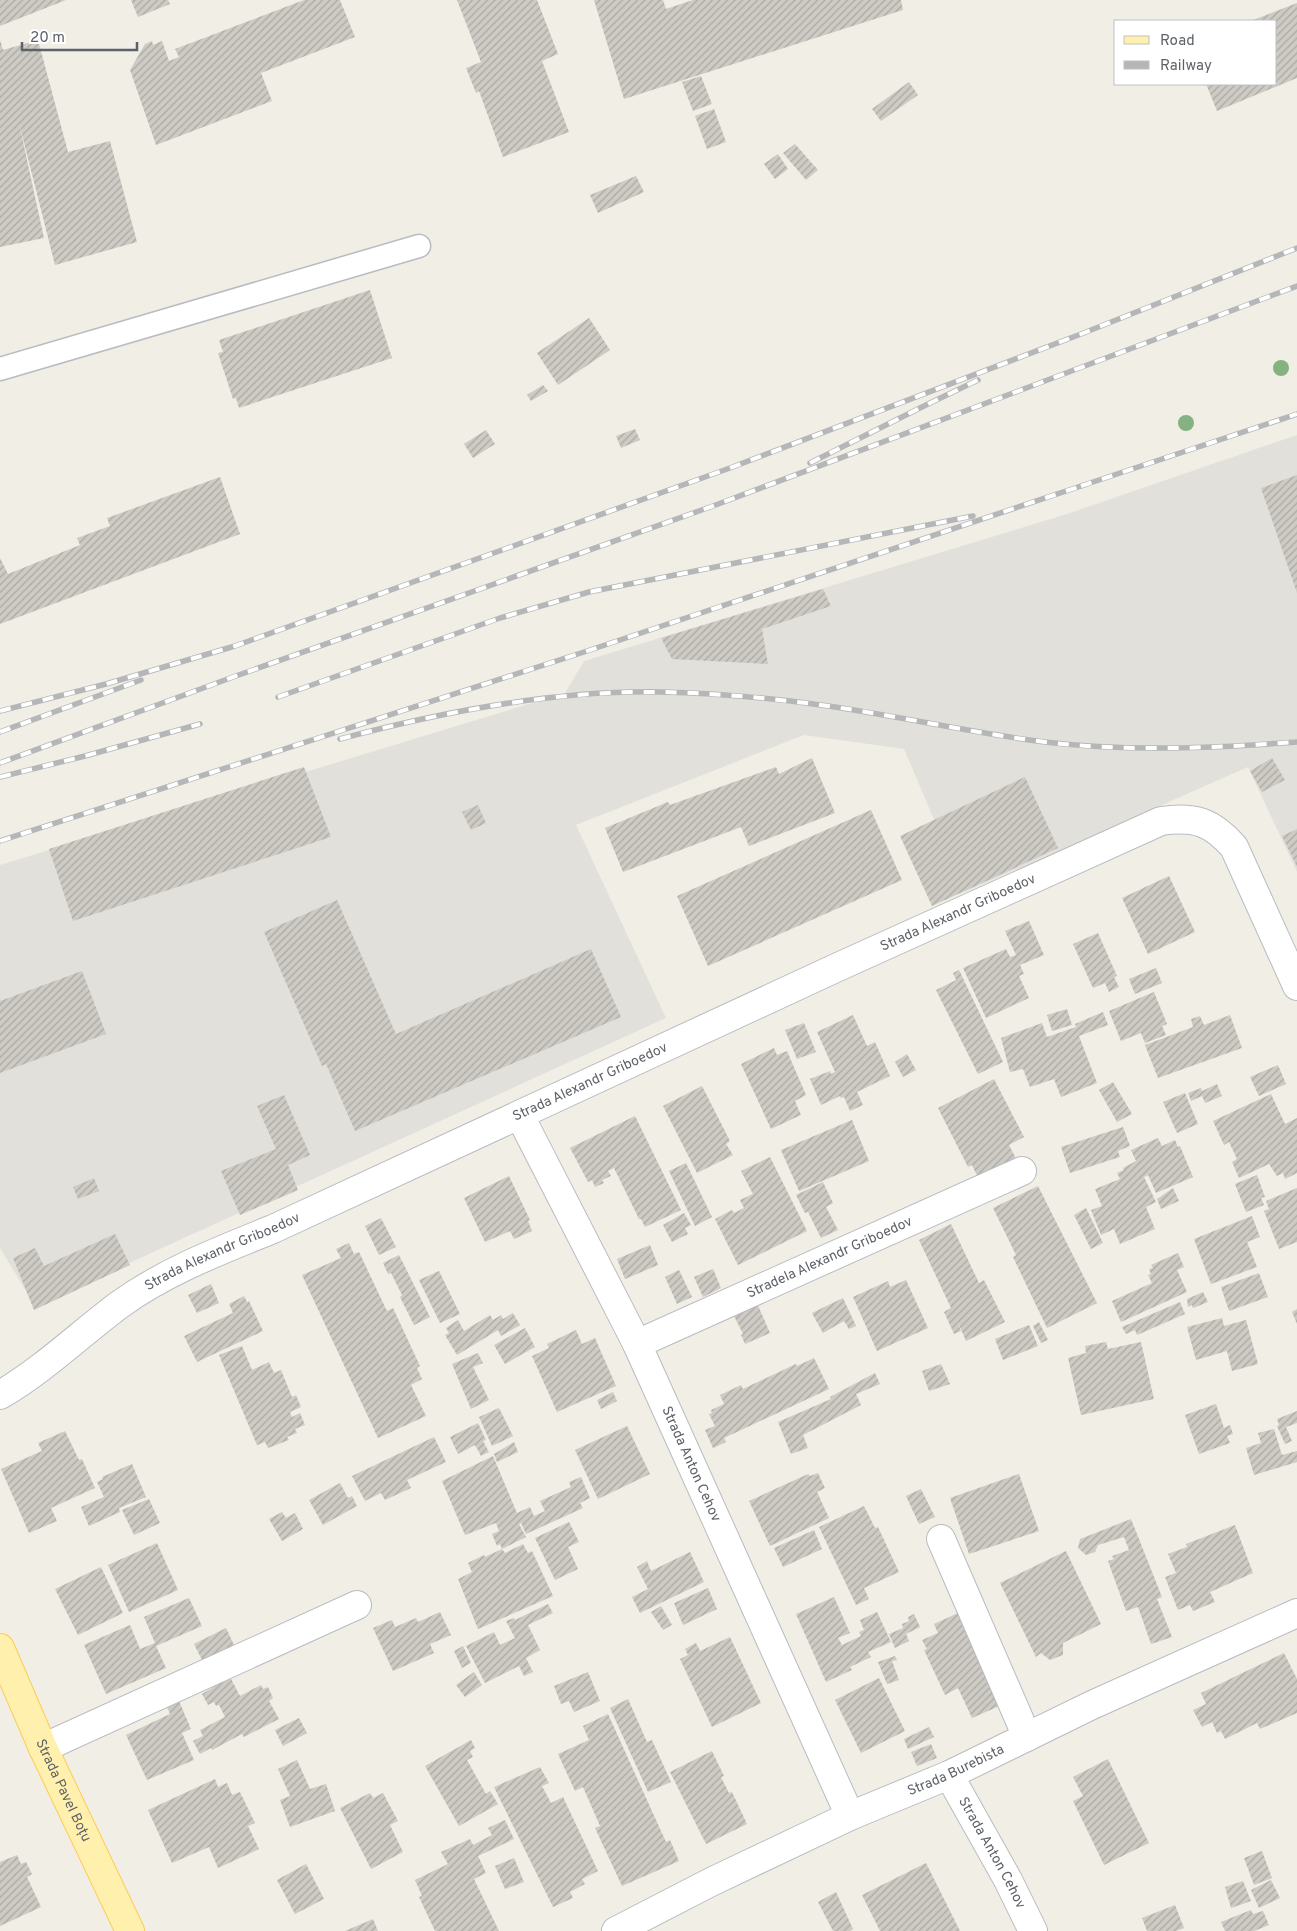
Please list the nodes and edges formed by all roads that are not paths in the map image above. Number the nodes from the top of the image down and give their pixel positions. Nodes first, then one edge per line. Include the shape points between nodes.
1 (419, 246) dead end
2 (0, 369) edge
3 (1297, 986) edge
4 (520, 1116) junction
5 (1022, 1171) dead end
6 (636, 1344) junction
7 (0, 1395) edge
8 (941, 1539) dead end
9 (357, 1605) dead end
10 (1297, 1613) edge
11 (0, 1648) edge
12 (1027, 1736) junction
13 (43, 1748) junction
14 (950, 1775) junction
15 (850, 1816) junction
16 (130, 1931) edge
17 (616, 1931) edge
18 (1033, 1931) edge

1 - 2 lane
3 - 4 street, Strada Alexandr Griboedov via 1234,848 1221,833 1203,823 1181,818 1161,821
4 - 6 street, Strada Anton Cehov
4 - 7 street, Strada Alexandr Griboedov via 166,1275 119,1305 65,1349
5 - 6 street, Stradela Alexandr Griboedov
6 - 15 street, Strada Anton Cehov
8 - 12 street
9 - 13 street
10 - 12 street, Strada Burebista
11 - 13 main road, Strada Pavel Boțu
12 - 14 street, Strada Burebista
13 - 16 main road, Strada Pavel Boțu
14 - 15 street, Strada Burebista
14 - 18 street, Strada Anton Cehov
15 - 17 street, Strada Burebista

